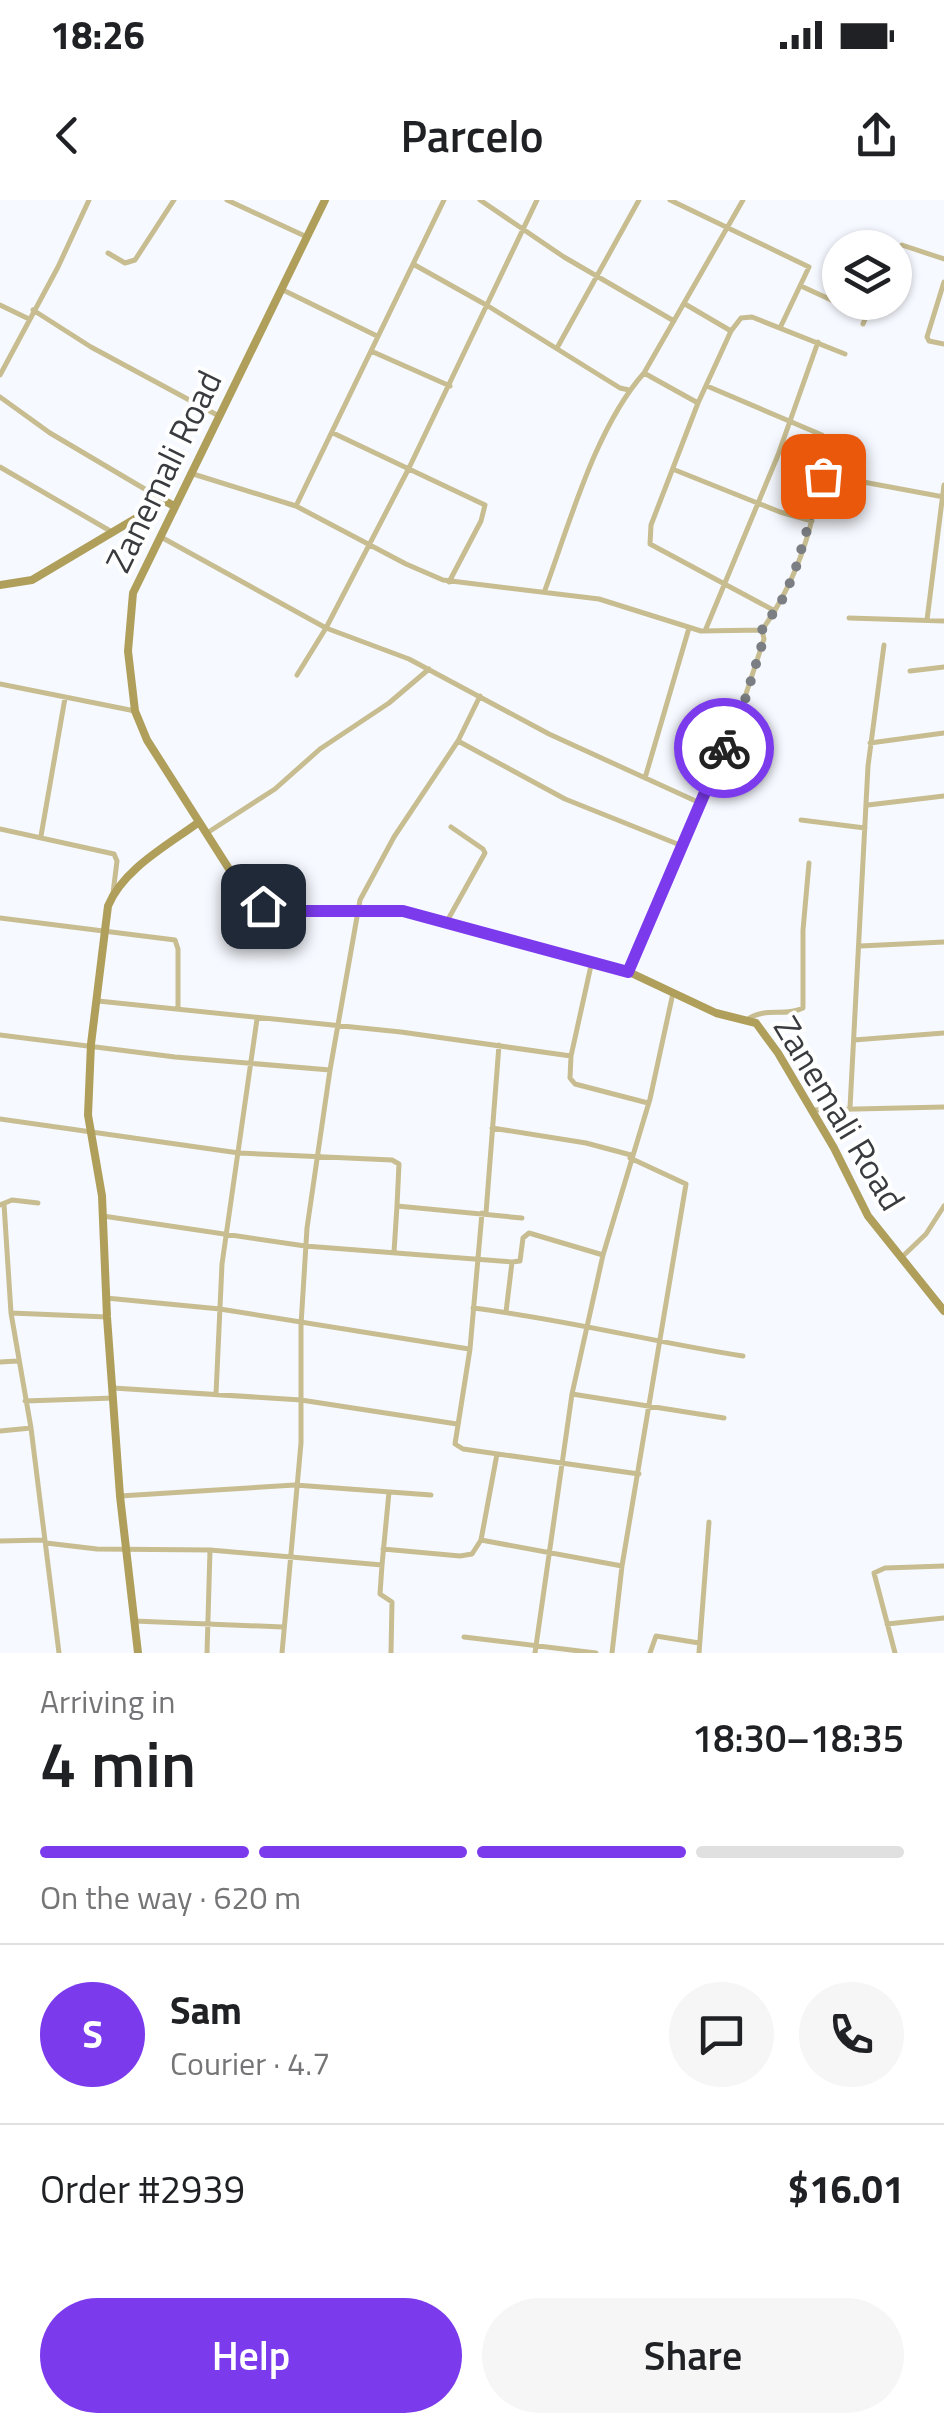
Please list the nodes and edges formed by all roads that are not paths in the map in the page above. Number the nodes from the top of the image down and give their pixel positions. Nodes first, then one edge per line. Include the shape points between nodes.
1 (88, 200) edge
2 (174, 200) edge
3 (228, 200) edge
4 (325, 200) edge
5 (444, 200) edge
6 (480, 200) edge
7 (537, 200) edge
8 (639, 200) edge
9 (670, 200) edge
10 (743, 200) edge
11 (726, 228) junction
12 (523, 229) junction
13 (307, 236) junction
14 (912, 248) edge
15 (108, 252) dead end
16 (944, 259) edge
17 (413, 264) junction
18 (595, 277) junction
19 (944, 282) edge
20 (801, 286) junction
21 (281, 289) junction
22 (822, 297) edge
23 (684, 304) junction
24 (0, 305) edge
25 (488, 306) junction
26 (33, 310) junction
27 (28, 319) junction
28 (674, 321) junction
29 (780, 328) junction
30 (731, 331) junction
31 (376, 336) junction
32 (818, 342) junction
33 (944, 344) edge
34 (557, 348) junction
35 (371, 351) junction
36 (845, 354) dead end
37 (644, 373) junction
38 (0, 375) edge
39 (450, 386) junction
40 (706, 386) junction
41 (628, 390) junction
42 (0, 398) edge
43 (698, 403) junction
44 (219, 416) junction
45 (790, 422) junction
46 (333, 433) junction
47 (822, 435) dead end
48 (0, 467) edge
49 (409, 468) junction
50 (675, 470) junction
51 (190, 473) junction
52 (944, 485) edge
53 (943, 497) edge
54 (756, 503) junction
55 (170, 504) junction
56 (296, 506) junction
57 (812, 521) junction
58 (115, 534) junction
59 (159, 536) junction
60 (368, 544) junction
61 (940, 563) edge
62 (449, 582) junction
63 (724, 583) junction
64 (0, 585) edge
65 (544, 590) junction
66 (775, 611) junction
67 (848, 618) dead end
68 (927, 620) junction
69 (944, 621) edge
70 (326, 628) junction
71 (688, 628) junction
72 (762, 630) junction
73 (705, 631) junction
74 (884, 645) dead end
75 (944, 667) edge
76 (429, 669) junction
77 (910, 672) dead end
78 (296, 675) dead end
79 (0, 684) edge
80 (480, 696) junction
81 (65, 698) junction
82 (136, 711) junction
83 (944, 733) edge
84 (458, 741) junction
85 (870, 743) junction
86 (645, 778) junction
87 (944, 796) edge
88 (700, 803) junction
89 (866, 805) junction
90 (801, 820) dead end
91 (199, 822) junction
92 (451, 827) dead end
93 (865, 828) junction
94 (0, 829) edge
95 (207, 833) junction
96 (41, 836) junction
97 (680, 845) junction
98 (809, 863) dead end
99 (112, 895) junction
100 (360, 908) junction
101 (0, 918) edge
102 (446, 923) junction
103 (105, 931) junction
104 (944, 942) edge
105 (860, 946) junction
106 (592, 961) junction
107 (628, 972) junction
108 (673, 993) junction
109 (95, 1001) junction
110 (178, 1010) junction
111 (748, 1019) junction
112 (257, 1020) junction
113 (338, 1027) junction
114 (944, 1033) edge
115 (0, 1034) edge
116 (854, 1040) junction
117 (90, 1044) junction
118 (500, 1045) junction
119 (571, 1056) junction
120 (252, 1065) junction
121 (330, 1070) junction
122 (648, 1103) junction
123 (944, 1107) edge
124 (850, 1108) junction
125 (812, 1110) junction
126 (0, 1119) edge
127 (492, 1128) junction
128 (90, 1134) junction
129 (239, 1153) junction
130 (630, 1156) junction
131 (316, 1158) junction
132 (38, 1203) dead end
133 (2, 1204) edge
134 (397, 1206) junction
135 (944, 1206) edge
136 (484, 1213) junction
137 (103, 1216) junction
138 (522, 1218) dead end
139 (226, 1235) junction
140 (306, 1246) junction
141 (394, 1252) junction
142 (602, 1255) junction
143 (902, 1257) junction
144 (478, 1260) junction
145 (512, 1262) junction
146 (0, 1286) edge
147 (10, 1287) junction
148 (106, 1298) junction
149 (473, 1308) junction
150 (220, 1310) junction
151 (944, 1310) edge
152 (506, 1312) junction
153 (11, 1314) junction
154 (107, 1318) junction
155 (301, 1324) junction
156 (586, 1328) junction
157 (660, 1342) junction
158 (470, 1349) junction
159 (743, 1356) dead end
160 (18, 1361) junction
161 (0, 1362) edge
162 (113, 1393) junction
163 (216, 1394) junction
164 (572, 1394) junction
165 (301, 1400) junction
166 (25, 1402) junction
167 (649, 1408) junction
168 (724, 1418) dead end
169 (458, 1424) junction
170 (31, 1428) junction
171 (0, 1430) edge
172 (497, 1454) junction
173 (563, 1464) junction
174 (638, 1474) junction
175 (296, 1485) junction
176 (389, 1492) junction
177 (120, 1496) junction
178 (431, 1496) dead end
179 (710, 1522) dead end
180 (481, 1540) junction
181 (0, 1541) edge
182 (46, 1542) junction
183 (125, 1548) junction
184 (383, 1548) junction
185 (210, 1550) junction
186 (550, 1552) junction
187 (288, 1556) junction
188 (382, 1565) junction
189 (622, 1566) junction
190 (944, 1566) edge
191 (940, 1618) edge
192 (134, 1620) junction
193 (207, 1624) junction
194 (888, 1624) junction
195 (284, 1627) junction
196 (944, 1627) edge
197 (464, 1637) dead end
198 (699, 1643) junction
199 (536, 1649) edge
200 (58, 1653) edge
201 (138, 1653) edge
202 (207, 1653) edge
203 (282, 1653) edge
204 (391, 1653) edge
205 (596, 1653) edge
206 (612, 1653) edge
207 (650, 1653) edge
208 (698, 1653) edge
209 (896, 1653) edge

1 - 26 street
2 - 15 street via 135,260 125,263
3 - 13 street
4 - 13 street, Zanemali Road
5 - 17 street
6 - 12 street
7 - 12 street
8 - 18 street
9 - 11 street
10 - 11 street
11 - 20 street via 809,268
11 - 23 street
12 - 18 street
12 - 25 street
13 - 21 street, Zanemali Road
14 - 16 street
17 - 25 street
17 - 31 street
18 - 28 street
18 - 34 street
19 - 33 street via 927,337
20 - 22 street
20 - 29 street
21 - 31 street
21 - 44 street, Zanemali Road
23 - 28 street
23 - 30 street
24 - 27 street
25 - 34 street
25 - 39 street
26 - 27 street
26 - 44 street
27 - 38 street
28 - 37 street
29 - 30 street via 746,316
29 - 32 street
30 - 40 street
31 - 35 street
32 - 36 street
32 - 45 street
34 - 41 street
35 - 39 street
35 - 46 street
37 - 41 street
37 - 43 street
39 - 49 street
40 - 43 street
40 - 45 street
41 - 65 street
42 - 55 street
43 - 50 street
44 - 51 street, Zanemali Road
45 - 47 street
45 - 54 street
46 - 49 street
46 - 56 street
48 - 58 street
49 - 60 street
49 - 62 street via 485,505
50 - 54 street
50 - 63 street via 648,541
51 - 55 street, Zanemali Road
51 - 56 street
52 - 53 street
53 - 57 street via 826,476 818,484
53 - 61 street
54 - 57 street
54 - 63 street
55 - 58 street
55 - 59 street, Zanemali Road
56 - 60 street
57 - 66 street
58 - 64 street via 32,580
59 - 70 street
59 - 82 street, Zanemali Road via 133,593 128,650
60 - 62 street
60 - 70 street
61 - 68 street
62 - 65 street
63 - 66 street
63 - 73 street
65 - 71 street via 599,599
66 - 72 street
67 - 68 street
68 - 69 street
70 - 76 street
70 - 78 street
71 - 73 street
71 - 86 street
72 - 73 street
72 - 88 street via 744,703
74 - 85 street
75 - 77 street
76 - 80 street
76 - 95 street via 275,789
79 - 81 street
80 - 84 street
80 - 86 street
81 - 82 street
81 - 96 street
82 - 91 street, Zanemali Road
83 - 85 street
84 - 97 street via 564,799
84 - 100 street via 394,837
85 - 89 street
86 - 88 street
87 - 89 street
88 - 97 street
89 - 93 street
90 - 93 street
91 - 95 street, Zanemali Road
91 - 99 street
92 - 102 street via 484,853
93 - 105 street
94 - 96 street
95 - 100 street, Zanemali Road via 245,894 263,906
96 - 99 street via 116,856
97 - 107 street
98 - 111 street via 803,1008
99 - 103 street
100 - 102 street, Zanemali Road
100 - 113 street
101 - 103 street
102 - 106 street, Zanemali Road
103 - 109 street
103 - 110 street via 177,943
104 - 105 street
105 - 116 street
106 - 107 street, Zanemali Road
106 - 119 street
107 - 108 street, Zanemali Road
108 - 111 street, Zanemali Road via 716,1014
108 - 122 street
109 - 110 street
109 - 117 street
110 - 112 street
111 - 125 street, Zanemali Road via 764,1031
112 - 113 street
112 - 120 street
113 - 118 street
113 - 121 street
114 - 116 street
115 - 117 street
116 - 124 street
117 - 120 street
117 - 128 street
118 - 119 street
118 - 127 street
119 - 122 street via 575,1084
120 - 121 street
120 - 129 street
121 - 131 street
122 - 130 street
123 - 124 street
124 - 125 street
125 - 143 street, Zanemali Road via 868,1216
126 - 128 street
127 - 130 street
127 - 136 street
128 - 129 street
128 - 137 street
129 - 131 street
129 - 139 street
130 - 142 street
130 - 157 street via 686,1184
131 - 134 street via 396,1161
131 - 140 street
132 - 133 street
133 - 147 street
134 - 136 street
134 - 141 street
135 - 143 street
136 - 138 street
136 - 144 street
137 - 139 street
137 - 148 street
139 - 140 street
139 - 150 street
140 - 141 street
140 - 155 street
141 - 144 street
142 - 145 street via 529,1232 520,1261
142 - 156 street
143 - 151 street, Zanemali Road
144 - 145 street
144 - 149 street
145 - 152 street
146 - 147 street
147 - 153 street
148 - 150 street
148 - 154 street
149 - 152 street
149 - 158 street
150 - 155 street
150 - 163 street
152 - 156 street
153 - 154 street
153 - 160 street
154 - 162 street
155 - 158 street
155 - 165 street
156 - 157 street
156 - 164 street
157 - 159 street
157 - 167 street
158 - 169 street
160 - 161 street
160 - 166 street
162 - 163 street
162 - 166 street
162 - 177 street
163 - 165 street
164 - 167 street
164 - 173 street
165 - 169 street
165 - 175 street
166 - 170 street
167 - 168 street
167 - 174 street
169 - 172 street via 456,1446
170 - 171 street
170 - 182 street
172 - 173 street
172 - 180 street
173 - 174 street
173 - 186 street
174 - 189 street
175 - 176 street
175 - 177 street
175 - 187 street
176 - 178 street
176 - 184 street
177 - 183 street
179 - 198 street
180 - 184 street via 467,1556
180 - 186 street
181 - 182 street
182 - 183 street
182 - 200 street
183 - 185 street
183 - 192 street
184 - 188 street
185 - 187 street
185 - 193 street
186 - 189 street
186 - 199 street
187 - 188 street
187 - 195 street
188 - 204 street via 380,1594 392,1602
189 - 206 street
190 - 194 street via 878,1570 874,1579
191 - 194 street
191 - 196 street
192 - 193 street
192 - 201 street
193 - 195 street
193 - 202 street
194 - 209 street
195 - 203 street
197 - 199 street
198 - 207 street via 656,1636
198 - 208 street
199 - 205 street

